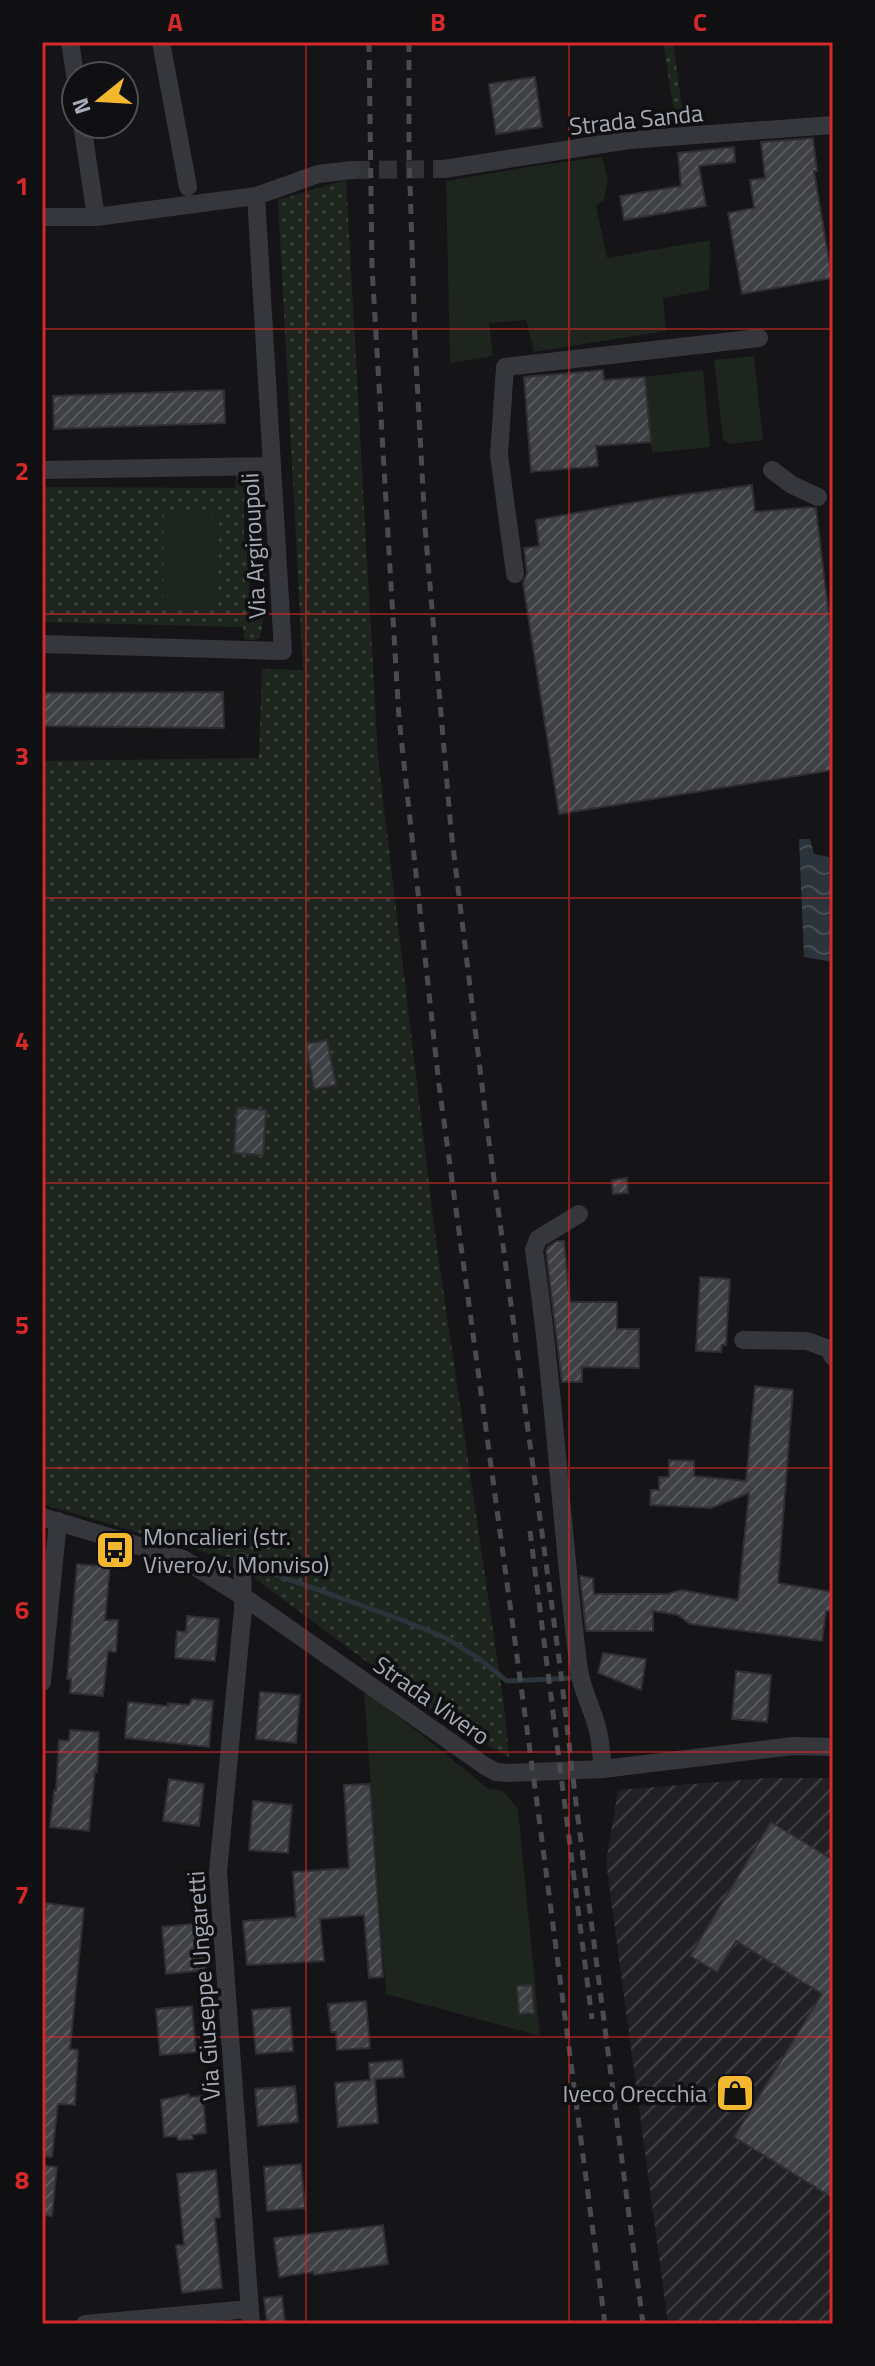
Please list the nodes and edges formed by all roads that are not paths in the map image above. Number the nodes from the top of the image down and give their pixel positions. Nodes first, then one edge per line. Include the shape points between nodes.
1 (161, 42) edge
2 (833, 125) edge
3 (84, 140) edge
4 (444, 169) tunnel mouth
5 (352, 170) tunnel mouth
6 (188, 187) dead end
7 (256, 196) junction
8 (42, 217) edge
9 (96, 217) junction
10 (759, 338) dead end
11 (272, 466) junction
12 (42, 470) edge
13 (772, 470) dead end
14 (818, 497) dead end
15 (515, 574) dead end
16 (42, 644) edge
17 (579, 1214) dead end
18 (743, 1340) dead end
19 (833, 1357) edge
20 (50, 1519) edge
21 (242, 1561) dead end
22 (244, 1597) junction
23 (42, 1682) edge
24 (833, 1747) edge
25 (603, 1769) junction
26 (250, 2316) edge
27 (85, 2324) edge

1 - 6 street
2 - 4 street, Strada Sanda via 629,140
3 - 9 street
5 - 7 street via 318,174
7 - 9 street
7 - 11 street, Via Argiroupoli
8 - 9 street
10 - 15 street via 505,367 499,455
11 - 12 street
11 - 16 street, Via Argiroupoli via 283,651
13 - 14 street
17 - 25 street via 538,1239 534,1250 579,1670 598,1729
18 - 19 street via 807,1341 829,1349
20 - 22 street, Strada Vivero via 183,1559
20 - 23 street
21 - 22 street, Via Giuseppe Ungaretti
22 - 25 street, Strada Vivero via 496,1772
22 - 26 street, Via Giuseppe Ungaretti via 218,1872
24 - 25 street, Strada Vivero via 793,1746
26 - 27 street

